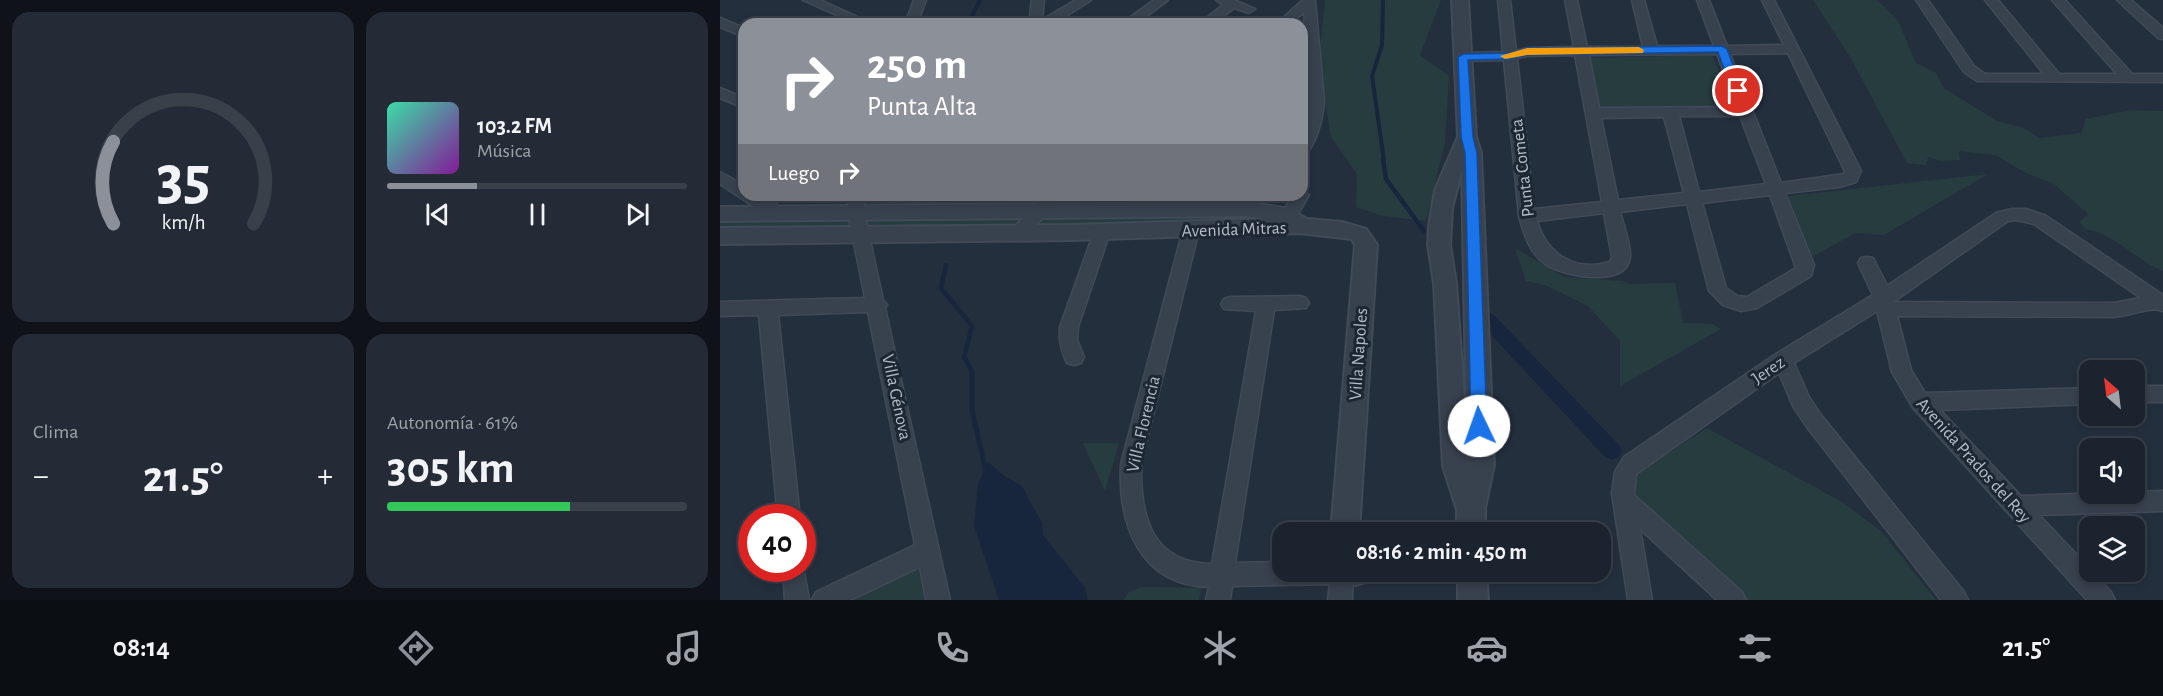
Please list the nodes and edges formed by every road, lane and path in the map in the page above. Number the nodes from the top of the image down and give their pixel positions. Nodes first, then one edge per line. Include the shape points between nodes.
1 (809, 0) edge
2 (920, 0) edge
3 (1038, 0) edge
4 (1085, 0) edge
5 (1162, 0) edge
6 (1460, 0) edge
7 (1504, 0) edge
8 (1571, 0) edge
9 (1638, 0) edge
10 (1703, 0) edge
11 (1768, 0) edge
12 (1922, 0) edge
13 (1991, 0) edge
14 (2058, 0) edge
15 (2123, 0) edge
16 (1309, 1) edge
17 (1227, 2) edge
18 (1249, 9) dead end
19 (852, 18) edge
20 (913, 18) edge
21 (1036, 18) edge
22 (1055, 18) edge
23 (1136, 18) edge
24 (1211, 18) edge
25 (1289, 18) edge
26 (720, 22) edge
27 (738, 30) edge
28 (2163, 35) edge
29 (1722, 49) junction
30 (1791, 49) junction
31 (1509, 50) junction
32 (1651, 50) junction
33 (1462, 51) junction
34 (1581, 52) junction
35 (2055, 78) junction
36 (2128, 78) junction
37 (2163, 78) edge
38 (720, 92) edge
39 (738, 101) edge
40 (1746, 111) junction
41 (1670, 112) junction
42 (1594, 113) junction
43 (1308, 136) edge
44 (1467, 137) junction
45 (720, 177) edge
46 (738, 188) edge
47 (1776, 189) junction
48 (1694, 197) junction
49 (757, 201) edge
50 (1051, 201) edge
51 (1299, 201) edge
52 (1215, 202) edge
53 (856, 204) edge
54 (1471, 204) junction
55 (1611, 205) junction
56 (1042, 212) junction
57 (720, 214) edge
58 (777, 214) junction
59 (1527, 216) junction
60 (1292, 223) junction
61 (1191, 230) junction
62 (1019, 232) junction
63 (1102, 232) junction
64 (720, 236) edge
65 (861, 236) junction
66 (1867, 263) dead end
67 (1445, 283) junction
68 (2160, 302) edge
69 (1266, 303) junction
70 (1300, 303) dead end
71 (1230, 304) dead end
72 (1885, 304) junction
73 (878, 305) junction
74 (720, 309) edge
75 (768, 309) junction
76 (1074, 357) dead end
77 (1783, 360) junction
78 (2145, 394) edge
79 (2163, 394) edge
80 (2079, 396) edge
81 (1920, 402) junction
82 (2163, 501) edge
83 (1626, 502) junction
84 (788, 504) edge
85 (2014, 506) junction
86 (1471, 520) edge
87 (1346, 522) edge
88 (928, 551) junction
89 (1272, 574) edge
90 (1222, 575) junction
91 (795, 582) edge
92 (1341, 582) edge
93 (1472, 582) edge
94 (797, 600) edge
95 (824, 600) edge
96 (938, 600) edge
97 (1218, 600) edge
98 (1340, 600) edge
99 (1473, 600) edge
100 (1640, 600) edge
101 (1734, 600) edge
102 (1956, 600) edge
103 (2103, 600) edge

1 - 19 street
2 - 20 street
3 - 21 street
4 - 22 street
5 - 23 street
6 - 33 street
7 - 31 street, Punta Cometa
8 - 34 street
9 - 32 street
10 - 29 street
11 - 30 street
12 - 35 street via 1969,69 1978,76 1991,80
13 - 35 street
14 - 36 street
15 - 28 street
16 - 25 street
16 - 43 street via 1317,102 1316,118
17 - 18 street
17 - 24 street
26 - 27 street
29 - 30 street
29 - 32 street
29 - 40 street
30 - 47 street via 1853,171 1850,178 1839,182
31 - 33 street
31 - 34 street
31 - 59 street, Punta Cometa
32 - 34 street
33 - 44 street
34 - 42 street
35 - 36 street
36 - 37 street
38 - 39 street
40 - 41 street
40 - 47 street
41 - 42 street
41 - 48 street
42 - 55 street
44 - 54 street via 1471,153
44 - 67 street via 1441,204 1438,254
45 - 46 street
47 - 48 street
47 - 48 street via 1805,271 1742,305 1731,303 1718,291
48 - 55 street
49 - 58 street
50 - 56 street
51 - 60 street
52 - 56 street, Avenida Mitras
52 - 60 street, Avenida Mitras via 1260,210
53 - 56 street, Avenida Mitras
53 - 58 street, Avenida Mitras
53 - 65 street, Villa Génova
54 - 67 street via 1453,206 1446,213
54 - 86 street via 1481,465
55 - 59 street
55 - 59 street, Punta Cometa via 1621,257 1617,266 1605,270 1575,270 1549,258 1531,236
56 - 62 street
57 - 58 street, Avenida Mitras
60 - 61 street, Avenida Mitras
60 - 87 street, Villa Napoles via 1353,231 1364,238 1366,245
61 - 63 street, Avenida Mitras
61 - 90 street, Villa Florencia via 1131,464 1131,498 1144,540 1164,563 1183,572
62 - 63 street, Avenida Mitras
62 - 65 street, Avenida Mitras
63 - 76 street via 1069,327 1068,340
64 - 65 street, Avenida Mitras
65 - 73 street, Villa Génova
66 - 72 street, Avenida Prados del Rey
67 - 86 street via 1456,466
68 - 72 street via 2114,310
68 - 72 street, Jerez via 2040,220 2013,214 2002,217
69 - 70 street
69 - 71 street
69 - 90 street
72 - 77 street, Jerez
72 - 81 street, Avenida Prados del Rey via 1902,372
73 - 75 street
73 - 88 street, Villa Génova
74 - 75 street
75 - 84 street
77 - 83 street, Jerez via 1631,464 1623,482
77 - 102 street via 1814,421
78 - 79 street
80 - 81 street
81 - 85 street, Avenida Prados del Rey
82 - 85 street
83 - 100 street, Jerez
83 - 101 street
85 - 103 street, Avenida Prados del Rey
88 - 95 street
88 - 96 street, Villa Génova
89 - 90 street, Villa Florencia
90 - 97 street
91 - 94 street
92 - 98 street
93 - 99 street

